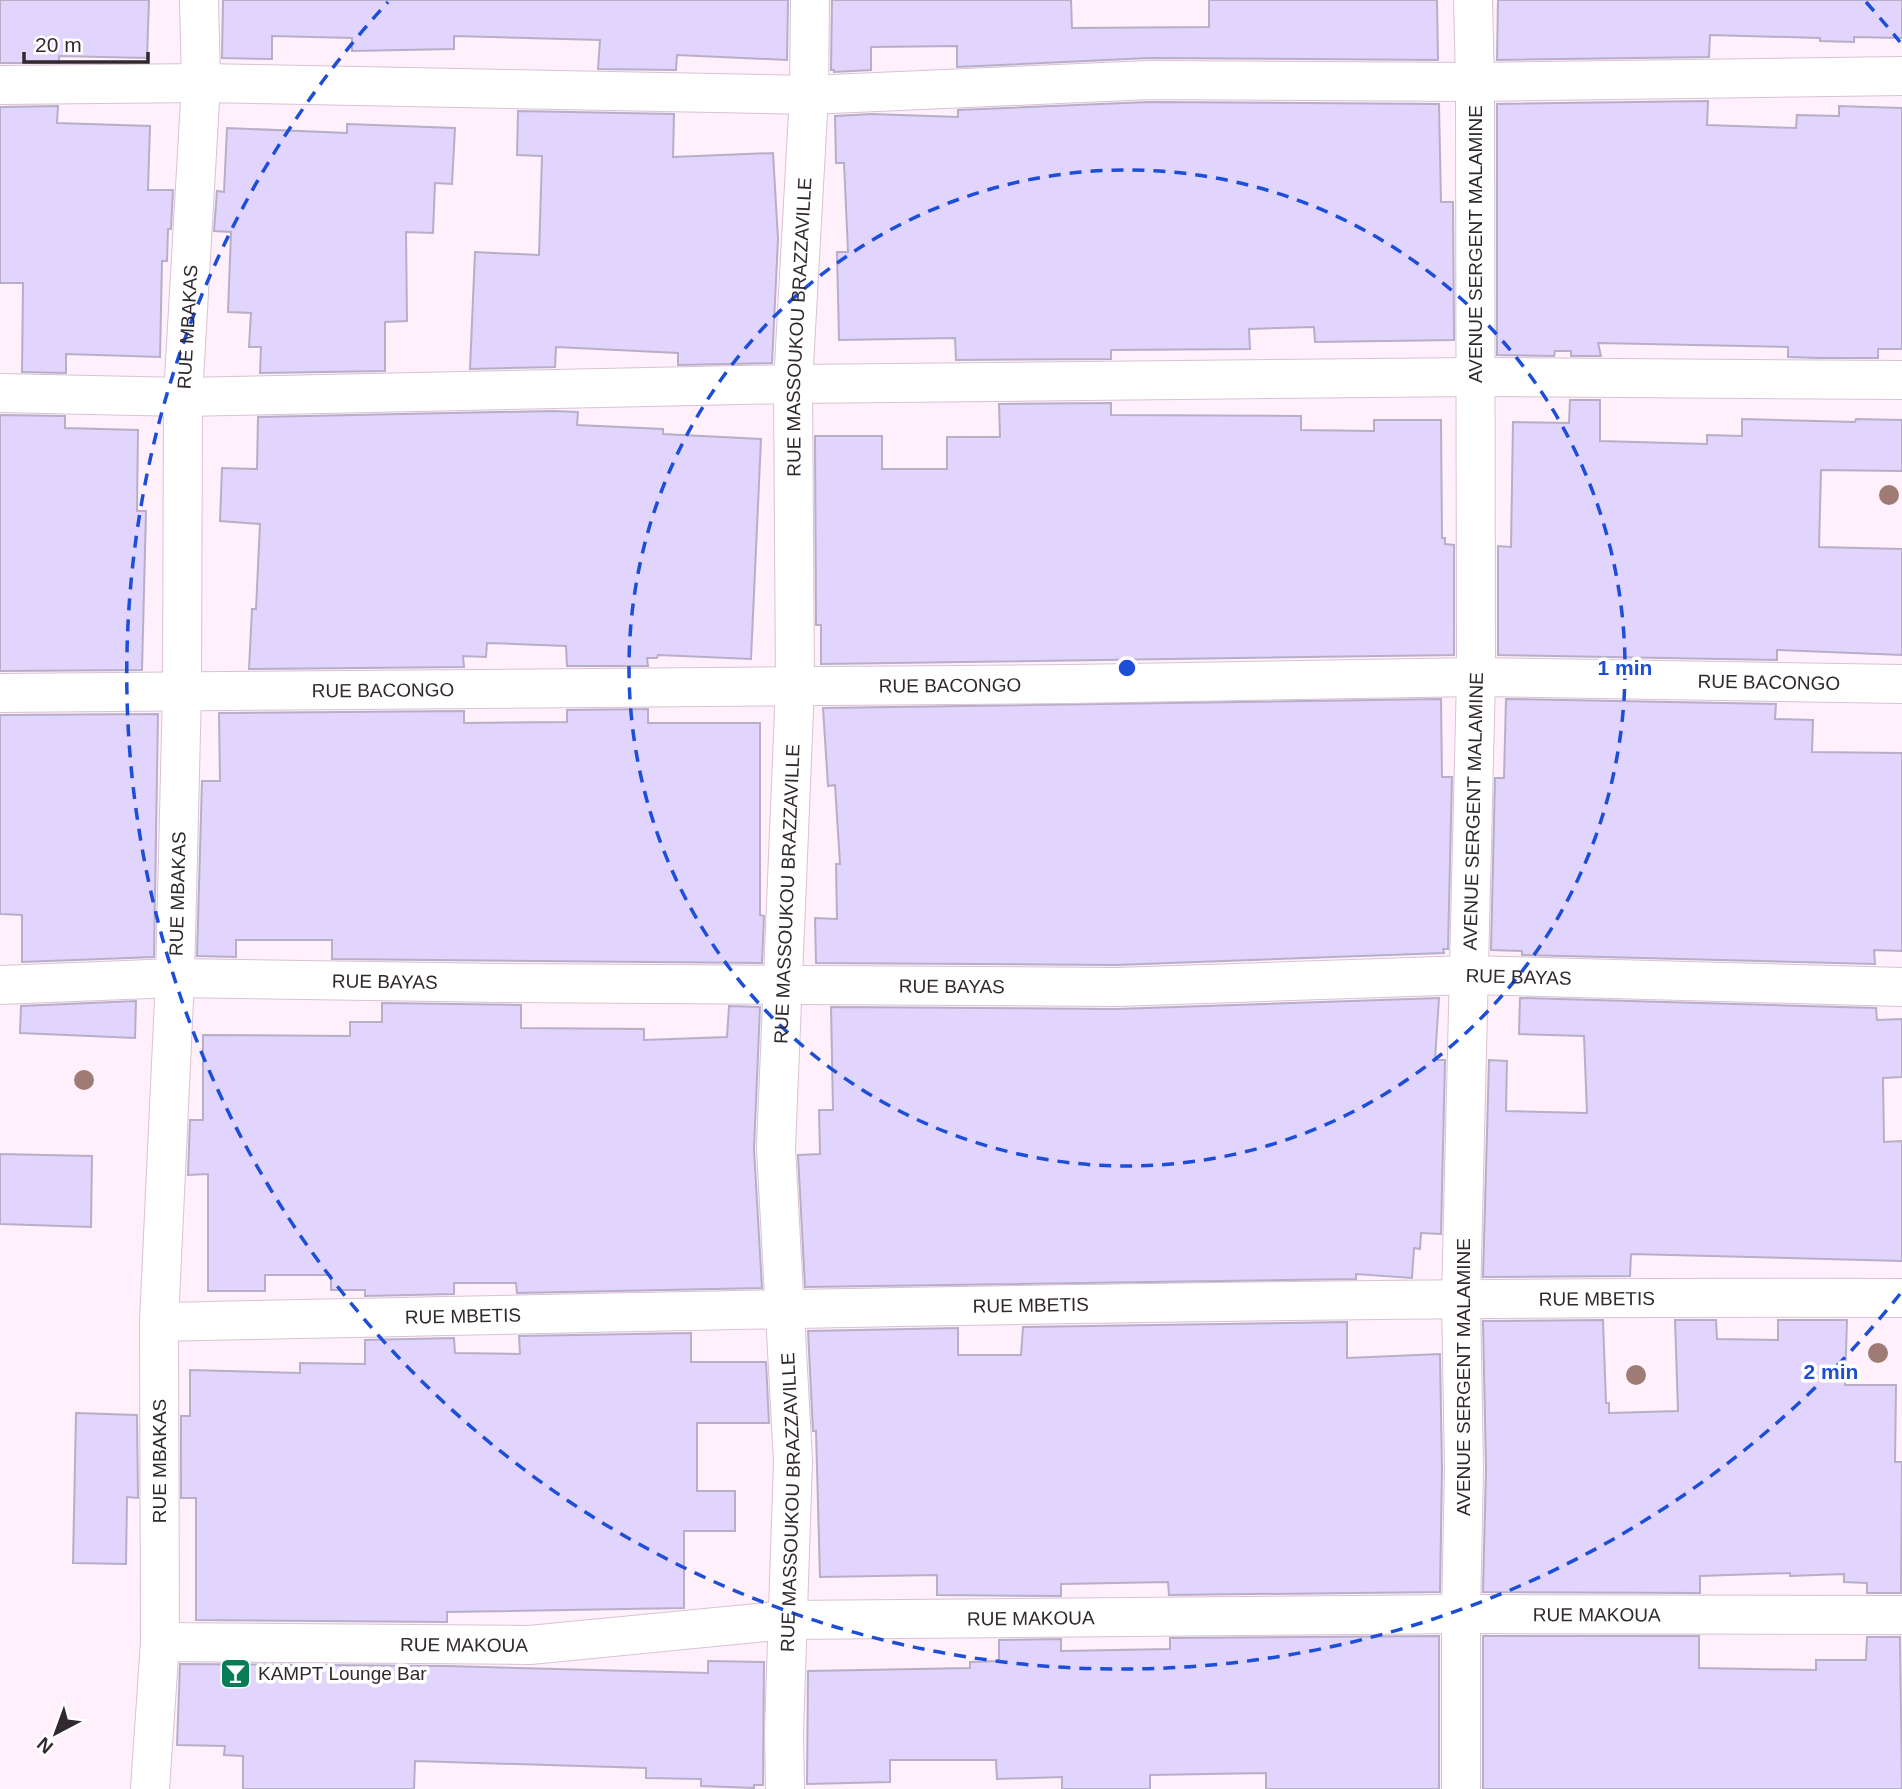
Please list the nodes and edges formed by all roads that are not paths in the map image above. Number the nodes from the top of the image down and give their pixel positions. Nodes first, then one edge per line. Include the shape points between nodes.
1 (199, 0) edge
2 (810, 0) edge
3 (1473, 0) edge
4 (1902, 76) edge
5 (1475, 82) junction
6 (201, 83) junction
7 (0, 85) edge
8 (809, 95) junction
9 (1475, 377) junction
10 (1902, 380) edge
11 (793, 384) junction
12 (0, 393) edge
13 (183, 397) junction
14 (1476, 677) junction
15 (1902, 684) edge
16 (795, 686) junction
17 (183, 691) junction
18 (0, 693) edge
19 (1469, 975) junction
20 (175, 978) junction
21 (782, 983) junction
22 (0, 985) edge
23 (1902, 987) edge
24 (1902, 1298) edge
25 (1461, 1300) junction
26 (786, 1309) junction
27 (159, 1322) junction
28 (1461, 1614) junction
29 (1902, 1615) edge
30 (787, 1620) junction
31 (160, 1642) junction
32 (149, 1789) edge
33 (785, 1789) edge
34 (1461, 1789) edge

1 - 6 street, RUE MBAKAS
2 - 8 street, RUE MASSOUKOU BRAZZAVILLE
3 - 5 street, AVENUE SERGENT MALAMINE
4 - 5 street
5 - 8 street via 1149,80
5 - 9 street, AVENUE SERGENT MALAMINE
6 - 7 street
6 - 8 street
6 - 13 street, RUE MBAKAS
8 - 11 street, RUE MASSOUKOU BRAZZAVILLE
9 - 10 street
9 - 11 street
9 - 14 street, AVENUE SERGENT MALAMINE
11 - 13 street
11 - 16 street, RUE MASSOUKOU BRAZZAVILLE
12 - 13 street
13 - 17 street, RUE MBAKAS
14 - 15 street, RUE BACONGO
14 - 16 street, RUE BACONGO
14 - 19 street, AVENUE SERGENT MALAMINE
16 - 17 street, RUE BACONGO
16 - 21 street, RUE MASSOUKOU BRAZZAVILLE
17 - 18 street, RUE BACONGO
17 - 20 street, RUE MBAKAS
19 - 21 street, RUE BAYAS via 1116,986
19 - 23 street, RUE BAYAS
19 - 25 street, AVENUE SERGENT MALAMINE
20 - 21 street, RUE BAYAS
20 - 22 street, RUE BAYAS
20 - 27 street, RUE MBAKAS
21 - 26 street, RUE MASSOUKOU BRAZZAVILLE via 776,1148
24 - 25 street, RUE MBETIS
25 - 26 street, RUE MBETIS
25 - 28 street, AVENUE SERGENT MALAMINE
26 - 27 street, RUE MBETIS
26 - 30 street, RUE MASSOUKOU BRAZZAVILLE via 793,1461
27 - 31 street, RUE MBAKAS
28 - 29 street, RUE MAKOUA
28 - 30 street, RUE MAKOUA
28 - 34 street, AVENUE SERGENT MALAMINE
30 - 31 street, RUE MAKOUA via 530,1645
30 - 33 street, RUE MASSOUKOU BRAZZAVILLE
31 - 32 street, RUE MBAKAS

